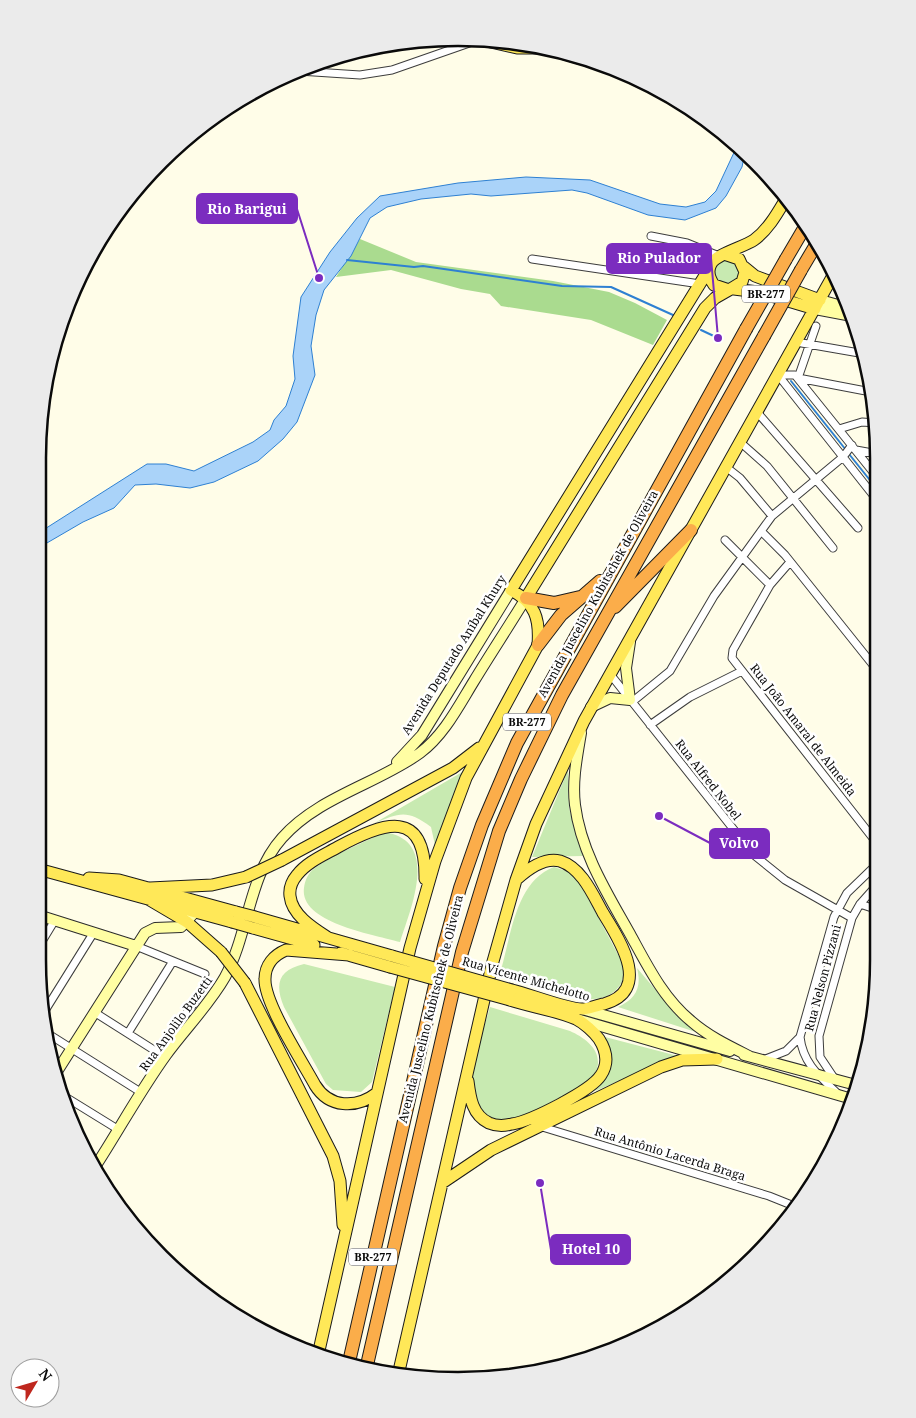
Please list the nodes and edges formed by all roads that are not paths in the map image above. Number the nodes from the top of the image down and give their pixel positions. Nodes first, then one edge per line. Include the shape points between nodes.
1 (462, 46) edge
2 (315, 72) edge
3 (782, 204) edge
4 (802, 232) edge
5 (652, 236) dead end
6 (755, 239) junction
7 (813, 249) edge
8 (722, 255) junction
9 (532, 259) dead end
10 (743, 265) junction
11 (709, 269) junction
12 (830, 282) edge
13 (700, 284) junction
14 (732, 290) junction
15 (817, 304) junction
16 (841, 307) edge
17 (843, 313) edge
18 (816, 326) dead end
19 (796, 342) junction
20 (810, 344) junction
21 (856, 352) edge
22 (778, 375) junction
23 (798, 378) junction
24 (864, 391) edge
25 (756, 412) junction
26 (868, 422) edge
27 (839, 429) junction
28 (740, 442) junction
29 (854, 448) junction
30 (870, 452) edge
31 (843, 457) junction
32 (726, 467) junction
33 (870, 468) edge
34 (816, 478) junction
35 (870, 491) edge
36 (794, 497) junction
37 (772, 516) junction
38 (858, 528) dead end
39 (690, 530) junction
40 (761, 531) junction
41 (725, 540) dead end
42 (833, 548) dead end
43 (742, 556) junction
44 (790, 562) junction
45 (612, 569) junction
46 (770, 585) junction
47 (593, 589) junction
48 (512, 590) junction
49 (526, 598) junction
50 (603, 620) junction
51 (631, 636) junction
52 (538, 645) junction
53 (870, 662) edge
54 (742, 671) junction
55 (610, 674) junction
56 (631, 701) junction
57 (592, 706) junction
58 (584, 721) junction
59 (650, 725) junction
60 (484, 743) junction
61 (388, 771) junction
62 (870, 834) edge
63 (870, 870) edge
64 (46, 871) edge
65 (516, 880) junction
66 (149, 893) junction
67 (425, 893) junction
68 (870, 893) edge
69 (860, 904) junction
70 (870, 907) edge
71 (837, 910) junction
72 (194, 912) junction
73 (46, 917) edge
74 (234, 917) junction
75 (852, 918) junction
76 (55, 920) junction
77 (187, 922) junction
78 (254, 922) junction
79 (94, 932) junction
80 (46, 935) edge
81 (327, 938) junction
82 (136, 946) junction
83 (348, 955) junction
84 (173, 961) junction
85 (391, 961) junction
86 (205, 974) dead end
87 (206, 983) dead end
88 (49, 1004) edge
89 (94, 1012) junction
90 (580, 1014) junction
91 (128, 1033) junction
92 (54, 1037) edge
93 (800, 1037) junction
94 (71, 1049) junction
95 (165, 1056) junction
96 (749, 1056) junction
97 (717, 1059) junction
98 (762, 1060) junction
99 (60, 1067) edge
100 (467, 1074) junction
101 (818, 1075) junction
102 (836, 1080) junction
103 (851, 1084) edge
104 (142, 1093) junction
105 (377, 1093) junction
106 (839, 1095) junction
107 (846, 1097) edge
108 (71, 1101) edge
109 (362, 1101) junction
110 (373, 1113) junction
111 (538, 1126) junction
112 (119, 1130) junction
113 (99, 1161) edge
114 (442, 1183) junction
115 (790, 1204) edge
116 (344, 1242) junction
117 (320, 1348) edge
118 (350, 1358) edge
119 (368, 1362) edge
120 (400, 1367) edge

1 - 2 street via 392,70 360,75
3 - 6 main road
4 - 45 highway, Avenida Juscelino Kubitschek de Oliveira / BR-277, bridge
5 - 8 street
6 - 8 main road
6 - 10 main road via 744,254
7 - 50 highway, Avenida Juscelino Kubitschek de Oliveira / BR-277, bridge
8 - 10 main road via 734,256
8 - 11 main road
9 - 13 street
10 - 14 main road via 744,277
10 - 15 main road via 755,276
11 - 13 main road, Avenida Deputado Aníbal Khury
11 - 14 main road via 714,285
12 - 15 main road
13 - 48 main road, Avenida Deputado Aníbal Khury
14 - 15 main road via 754,290
14 - 49 main road, Avenida Deputado Aníbal Khury via 715,298 705,308
15 - 16 main road
15 - 17 main road
15 - 19 main road
18 - 20 street
19 - 20 street
19 - 22 main road
20 - 21 street
20 - 23 street
22 - 23 street via 793,374
22 - 25 main road
22 - 31 street
23 - 24 street
23 - 27 street
25 - 28 main road
25 - 34 street
26 - 27 street
27 - 29 street
28 - 32 main road
28 - 36 street
29 - 30 street
29 - 31 street
29 - 33 street
31 - 34 street
31 - 35 street
32 - 37 street via 740,478
32 - 39 main road
34 - 36 street
34 - 38 street
36 - 37 street
36 - 42 street
37 - 40 street
39 - 50 highway
39 - 51 main road
40 - 43 street
40 - 44 street
41 - 43 street
43 - 46 street
43 - 56 street via 714,596 670,671
44 - 46 street
44 - 53 street
45 - 47 highway
45 - 118 highway, Avenida Juscelino Kubitschek de Oliveira / BR-277 via 517,743 470,856 444,946
46 - 54 street, Rua João Amaral de Almeida via 732,655
47 - 49 highway via 581,597 554,603
47 - 52 highway via 561,615
48 - 49 main road
48 - 61 main road, Avenida Deputado Aníbal Khury via 422,735
49 - 52 main road via 536,616
49 - 61 main road, Avenida Deputado Aníbal Khury via 444,729 419,754
50 - 119 highway, Avenida Juscelino Kubitschek de Oliveira / BR-277 via 524,772 482,883 462,952
51 - 55 main road
51 - 56 main road via 626,668
52 - 60 main road
54 - 59 street via 690,697
54 - 62 street, Rua João Amaral de Almeida
55 - 56 street, Rua Alfred Nobel
55 - 57 main road
56 - 57 main road via 610,698
56 - 59 street, Rua Alfred Nobel
57 - 58 main road
58 - 65 main road via 545,801
58 - 96 main road via 574,790 578,822 596,872 650,970 673,1003 699,1028
59 - 71 street, Rua Alfred Nobel via 754,855 785,880
60 - 66 main road, bridge via 453,768 246,877
60 - 67 main road via 451,815
61 - 95 main road, Rua Anjolilo Buzetti via 310,814 276,845 259,876 228,970 211,998
63 - 71 street, Rua Nelson Pizzani via 854,885
64 - 66 main road, Rua Vicente Michelotto
65 - 90 main road via 546,861 571,866 588,887 623,947 630,972 624,992
65 - 100 main road
66 - 72 main road, Rua Vicente Michelotto
66 - 74 main road, Rua Vicente Michelotto
66 - 77 main road
67 - 81 main road via 424,854 414,835 396,826 368,831 307,865 292,883 290,898 295,910
67 - 105 main road
68 - 69 street, Rua Nelson Pizzani
69 - 70 street
69 - 75 street, Rua Nelson Pizzani
71 - 75 street, Rua Alfred Nobel
71 - 93 street, Rua Nelson Pizzani
72 - 74 main road, Rua Vicente Michelotto
72 - 77 main road
73 - 76 main road
74 - 78 main road, Rua Vicente Michelotto, bridge
75 - 102 street, Rua Nelson Pizzani via 819,1036 820,1057
76 - 79 main road
76 - 80 street
77 - 82 main road via 178,928 148,930
77 - 116 main road, bridge via 221,952 245,983 333,1156 340,1181
78 - 81 main road, Rua Vicente Michelotto
78 - 83 main road, Rua Vicente Michelotto
79 - 82 main road
79 - 88 street
81 - 85 main road, Rua Vicente Michelotto
82 - 84 street
82 - 89 main road
83 - 85 main road, Rua Vicente Michelotto
83 - 109 main road via 286,950 269,963 265,986 319,1091 335,1103
84 - 86 street
84 - 91 street
85 - 90 main road, Rua Vicente Michelotto, bridge
87 - 95 street via 166,1044
89 - 91 street
89 - 94 main road
90 - 96 main road, Rua Vicente Michelotto
90 - 97 main road, Rua Vicente Michelotto
90 - 100 main road via 602,1043 606,1057 597,1080 580,1093 528,1119 503,1125 480,1117 472,1104
91 - 95 street
92 - 94 street
93 - 98 street, Rua Nelson Pizzani via 786,1051
93 - 101 street, Rua Nelson Pizzani via 804,1056
94 - 99 main road
94 - 104 street
95 - 104 main road, Rua Anjolilo Buzetti
96 - 98 main road, Rua Vicente Michelotto
97 - 106 main road, Rua Vicente Michelotto
97 - 111 main road via 682,1060 661,1067
98 - 101 main road, Rua Vicente Michelotto
100 - 114 main road
101 - 102 main road, Rua Vicente Michelotto
101 - 106 street, Rua Nelson Pizzani
102 - 103 main road, Rua Vicente Michelotto
104 - 112 main road, Rua Anjolilo Buzetti
105 - 109 main road
105 - 110 main road
106 - 107 main road, Rua Vicente Michelotto
108 - 112 street
109 - 110 main road
110 - 116 main road
111 - 114 main road via 481,1155
111 - 115 street, Rua Antônio Lacerda Braga
112 - 113 main road, Rua Anjolilo Buzetti
114 - 120 main road
116 - 117 main road

